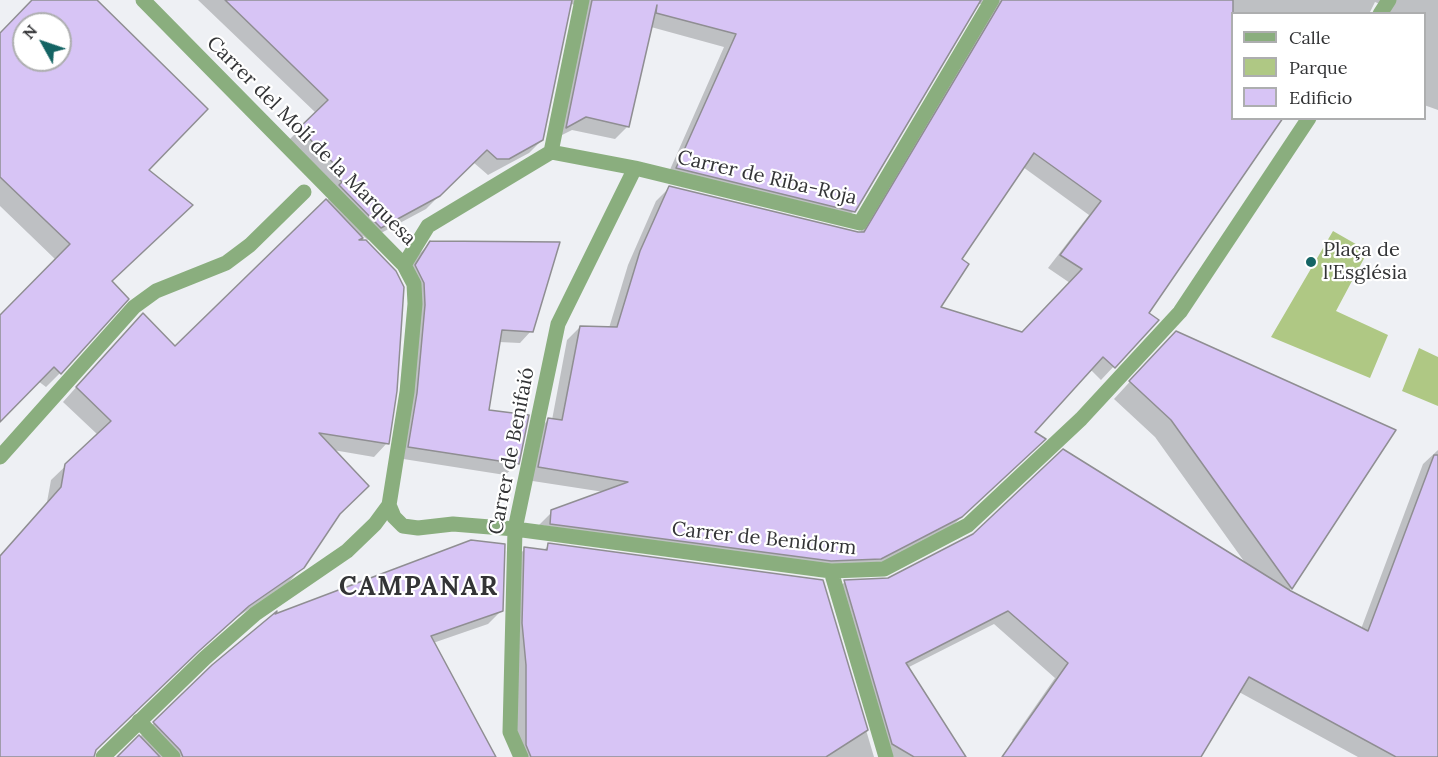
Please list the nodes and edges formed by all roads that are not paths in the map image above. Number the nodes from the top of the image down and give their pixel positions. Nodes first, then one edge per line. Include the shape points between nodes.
1 (143, 0) edge
2 (582, 0) edge
3 (992, 0) edge
4 (1308, 120) edge
5 (551, 152) junction
6 (635, 168) junction
7 (304, 192) dead end
8 (404, 265) junction
9 (0, 457) edge
10 (389, 505) junction
11 (515, 529) junction
12 (831, 571) junction
13 (139, 721) junction
14 (103, 757) edge
15 (173, 757) edge
16 (521, 757) edge
17 (886, 757) edge

1 - 8 street, Carrer del Molí de la Marquesa
2 - 5 street
3 - 6 street, Carrer de Riba-Roja via 860,223
4 - 12 street, Carrer de Benidorm via 1168,326 1081,419 968,525 884,569
5 - 6 street, Carrer de Riba-Roja
5 - 8 street via 428,226
6 - 11 street, Carrer de Benifaió via 558,324
7 - 9 street via 226,263 156,291 134,307
8 - 10 street, Carrer del Molí de la Marquesa via 414,284 415,304 407,392
10 - 11 street, Carrer de Benidorm via 403,526 453,524
10 - 13 street via 347,551 255,614
11 - 12 street, Carrer de Benidorm
11 - 16 street, Carrer de Benifaió via 510,732
12 - 17 street
13 - 14 street
13 - 15 street

